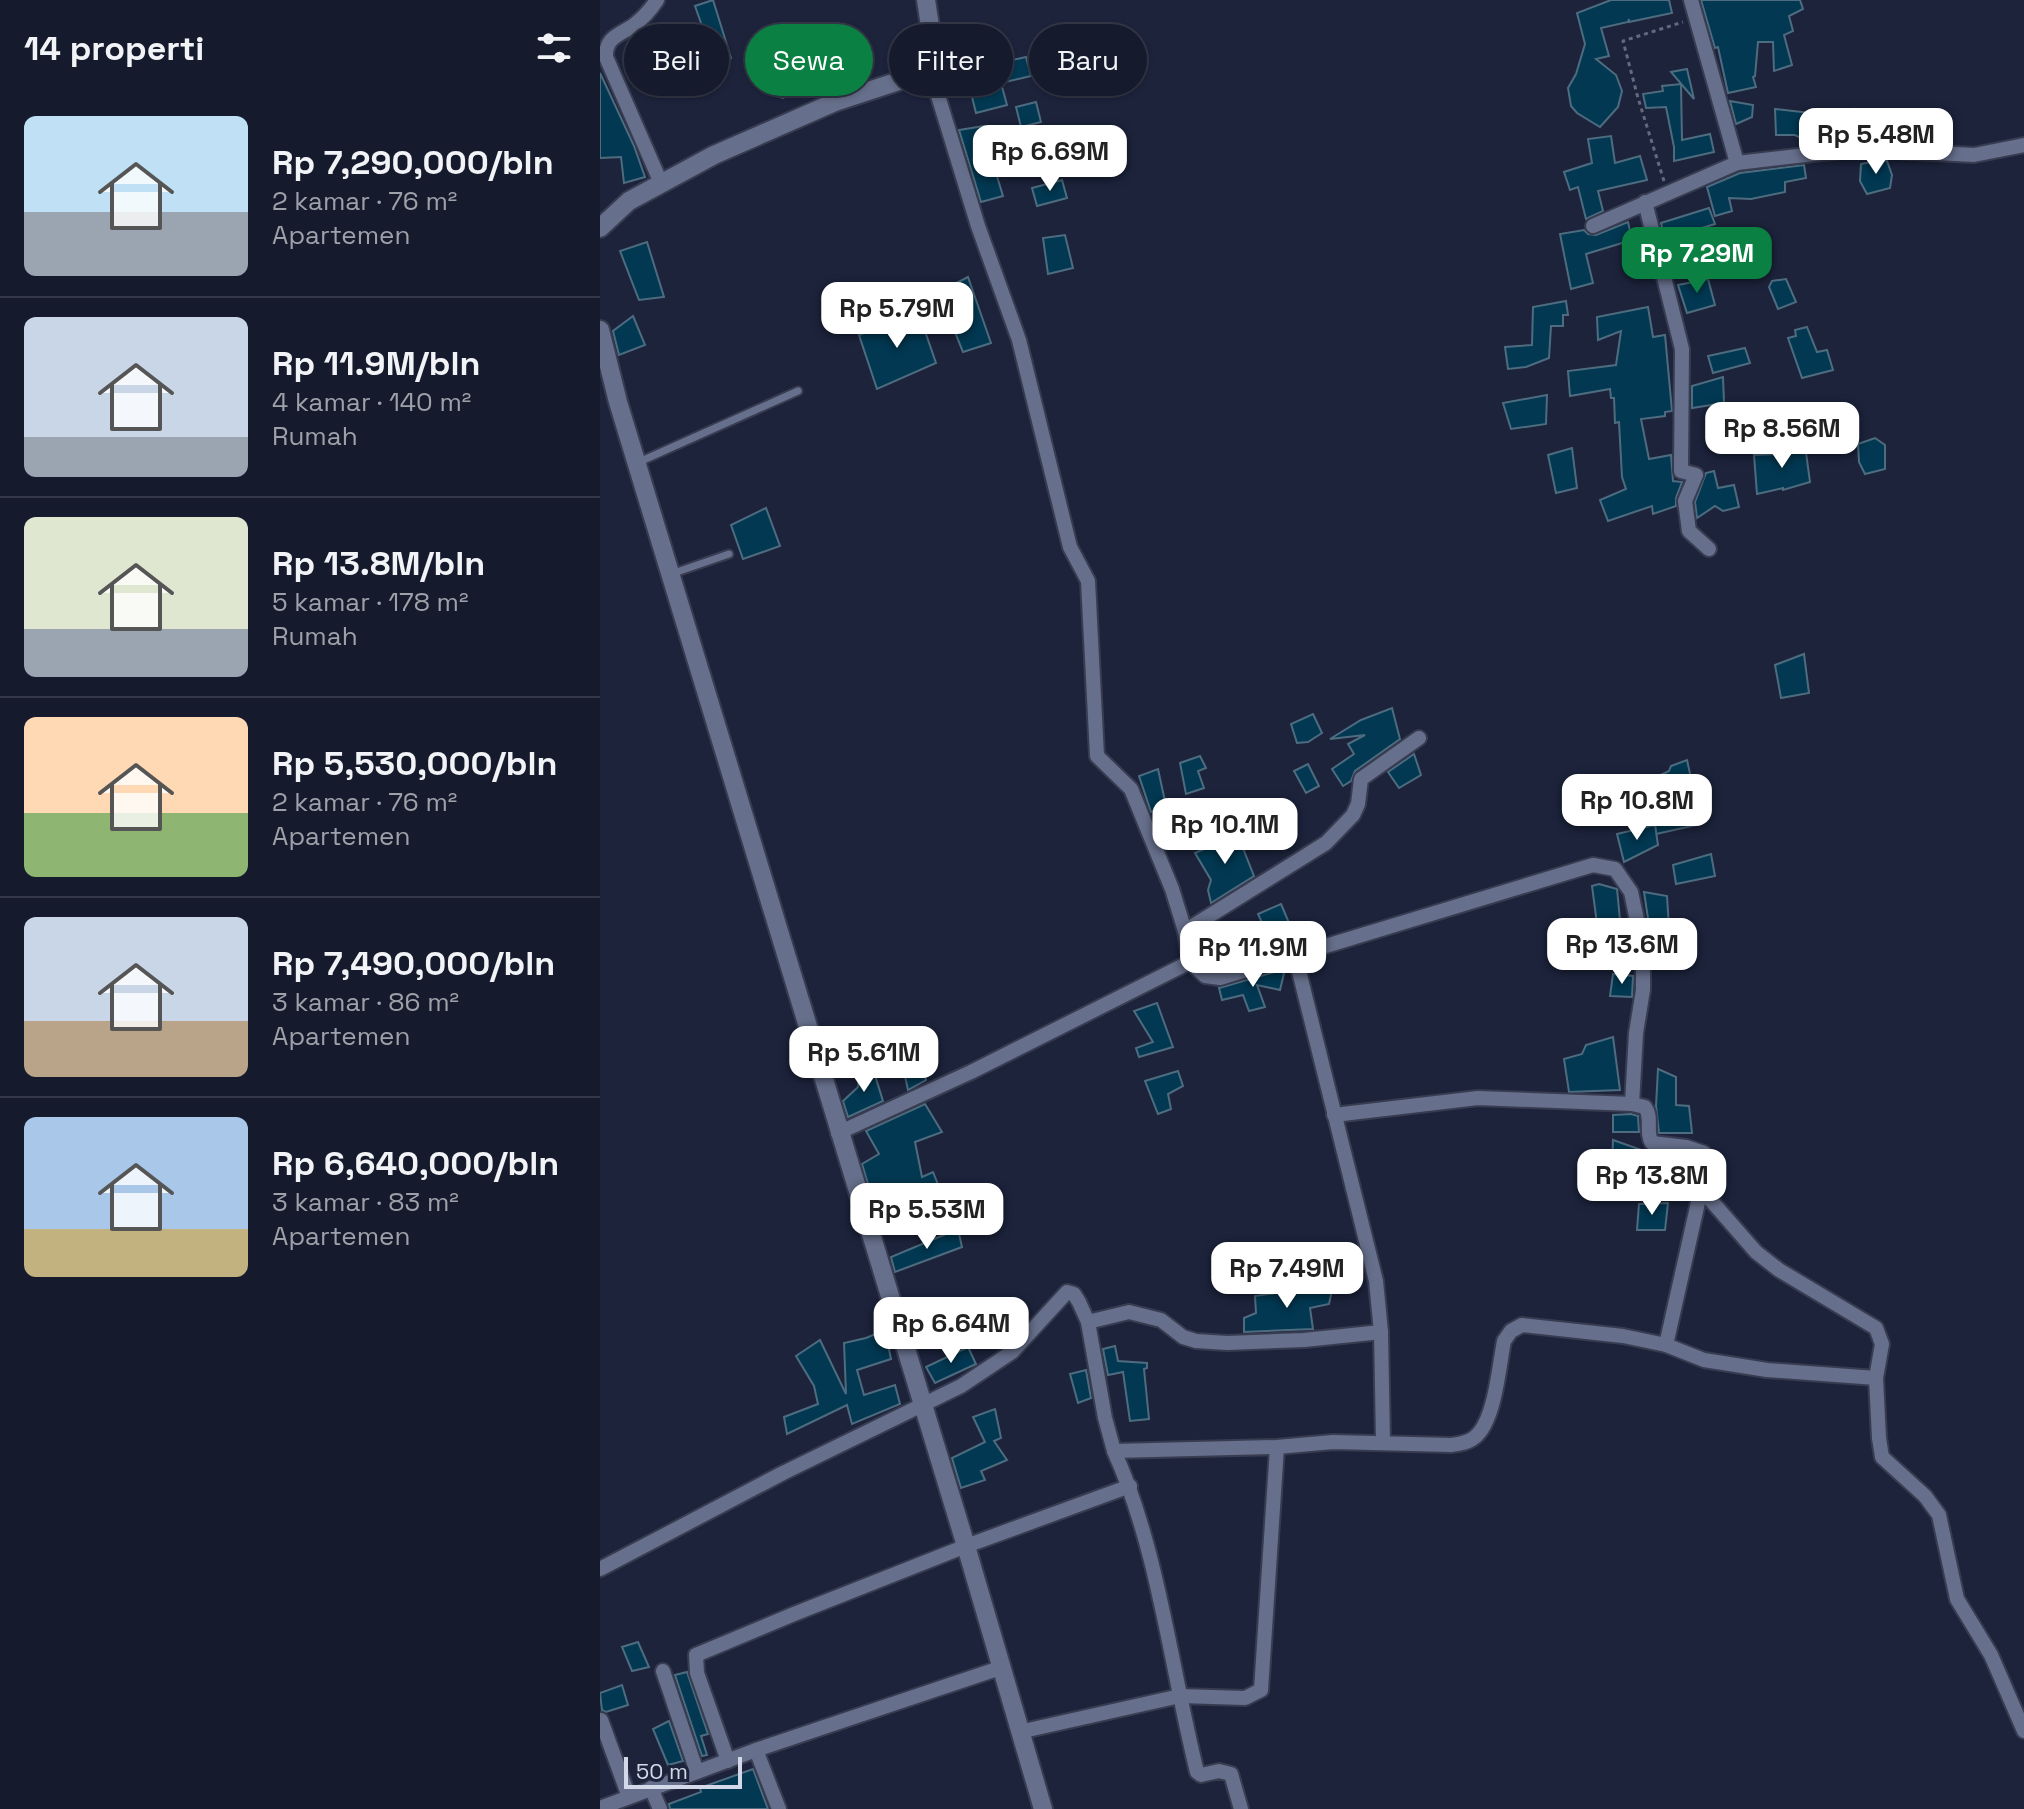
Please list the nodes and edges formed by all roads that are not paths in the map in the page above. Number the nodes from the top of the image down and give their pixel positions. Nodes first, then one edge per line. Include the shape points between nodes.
1 (657, 0) edge
2 (926, 0) edge
3 (1691, 0) edge
4 (930, 24) edge
5 (603, 58) edge
6 (889, 85) edge
7 (937, 96) edge
8 (2024, 145) edge
9 (1737, 163) junction
10 (661, 183) junction
11 (1645, 202) junction
12 (1593, 226) dead end
13 (600, 228) edge
14 (600, 330) edge
15 (798, 391) dead end
16 (636, 463) junction
17 (1709, 549) dead end
18 (729, 554) dead end
19 (670, 574) junction
20 (1419, 738) dead end
21 (1185, 931) junction
22 (1295, 955) junction
23 (1190, 962) junction
24 (1632, 1104) junction
25 (1334, 1115) junction
26 (838, 1133) junction
27 (1701, 1189) junction
28 (1088, 1322) junction
29 (1381, 1332) junction
30 (1666, 1345) junction
31 (1876, 1378) junction
32 (924, 1405) junction
33 (1383, 1441) junction
34 (1277, 1447) junction
35 (1114, 1451) junction
36 (1130, 1486) junction
37 (966, 1546) junction
38 (600, 1569) edge
39 (1000, 1668) junction
40 (663, 1671) dead end
41 (1180, 1696) junction
42 (601, 1720) edge
43 (2024, 1731) edge
44 (1019, 1732) junction
45 (756, 1750) junction
46 (728, 1761) junction
47 (697, 1772) junction
48 (651, 1788) junction
49 (629, 1797) junction
50 (600, 1808) edge
51 (660, 1809) edge
52 (779, 1809) edge
53 (1043, 1809) edge
54 (1241, 1809) edge

1 - 5 street via 635,24 612,38
2 - 4 street
3 - 9 street
5 - 10 street
6 - 10 street via 835,102
7 - 21 street via 1019,340 1070,547 1088,581 1097,756 1131,789
8 - 9 street via 1974,155 1857,149
9 - 11 street
10 - 13 street via 629,201
11 - 12 street
11 - 17 street via 1682,349 1681,471 1696,475 1685,501 1689,531
14 - 16 street
15 - 16 lane
16 - 19 street
18 - 19 lane
19 - 26 street
20 - 21 street via 1361,779 1353,815 1326,843
21 - 23 street
22 - 23 street via 1220,978 1205,976
22 - 24 street via 1593,865 1615,869 1631,892 1643,949
22 - 25 street
23 - 26 street
24 - 25 street via 1478,1098
24 - 27 street via 1649,1112 1652,1143 1704,1153
25 - 29 street via 1376,1281
26 - 32 street
27 - 30 street
27 - 31 street via 1756,1252 1876,1328 1882,1344
28 - 29 street via 1129,1312 1161,1320 1183,1337 1227,1343
28 - 32 street via 1074,1294 1067,1292 1012,1352
28 - 35 street
29 - 33 street
30 - 31 street via 1704,1360 1767,1370
30 - 33 street via 1518,1327 1504,1341 1487,1423 1475,1438 1451,1445
31 - 43 street via 1882,1457 1939,1515 1957,1599 1991,1655
32 - 37 street
32 - 38 street
33 - 34 street
34 - 35 street
34 - 41 street via 1261,1690 1245,1698
35 - 36 street
36 - 37 street
36 - 41 street
37 - 39 street
37 - 46 street via 696,1655 697,1673
39 - 44 street
39 - 45 street
40 - 47 street
41 - 44 street
41 - 54 street via 1199,1775 1231,1774
42 - 49 street
44 - 53 street
45 - 46 street
45 - 52 street
46 - 47 street
47 - 48 street
48 - 49 street
48 - 51 street
49 - 50 street

